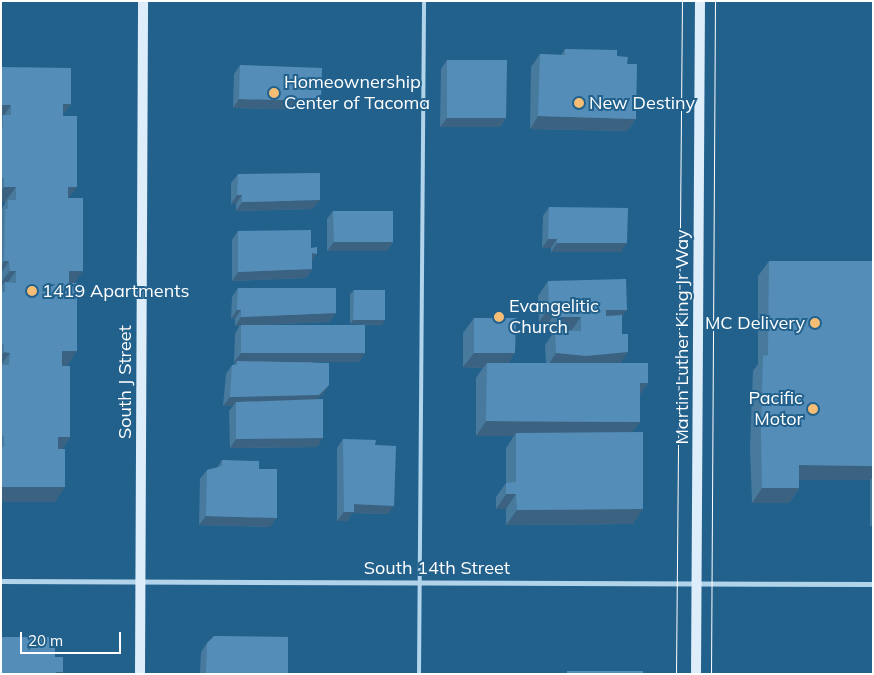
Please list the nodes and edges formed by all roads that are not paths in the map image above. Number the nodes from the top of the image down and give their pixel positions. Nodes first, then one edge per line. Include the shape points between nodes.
1 (143, 1) edge
2 (424, 1) edge
3 (700, 1) edge
4 (1, 581) edge
5 (140, 582) junction
6 (419, 582) junction
7 (697, 583) junction
8 (873, 584) edge
9 (140, 674) edge
10 (419, 674) edge
11 (696, 674) edge

1 - 5 street, South J Street
2 - 6 lane
3 - 7 street, Martin Luther King Jr Way
4 - 5 street, South 14th Street
5 - 6 street, South 14th Street
5 - 9 street, South J Street
6 - 7 street, South 14th Street
6 - 10 lane
7 - 8 street, South 14th Street
7 - 11 street, Martin Luther King Jr Way

